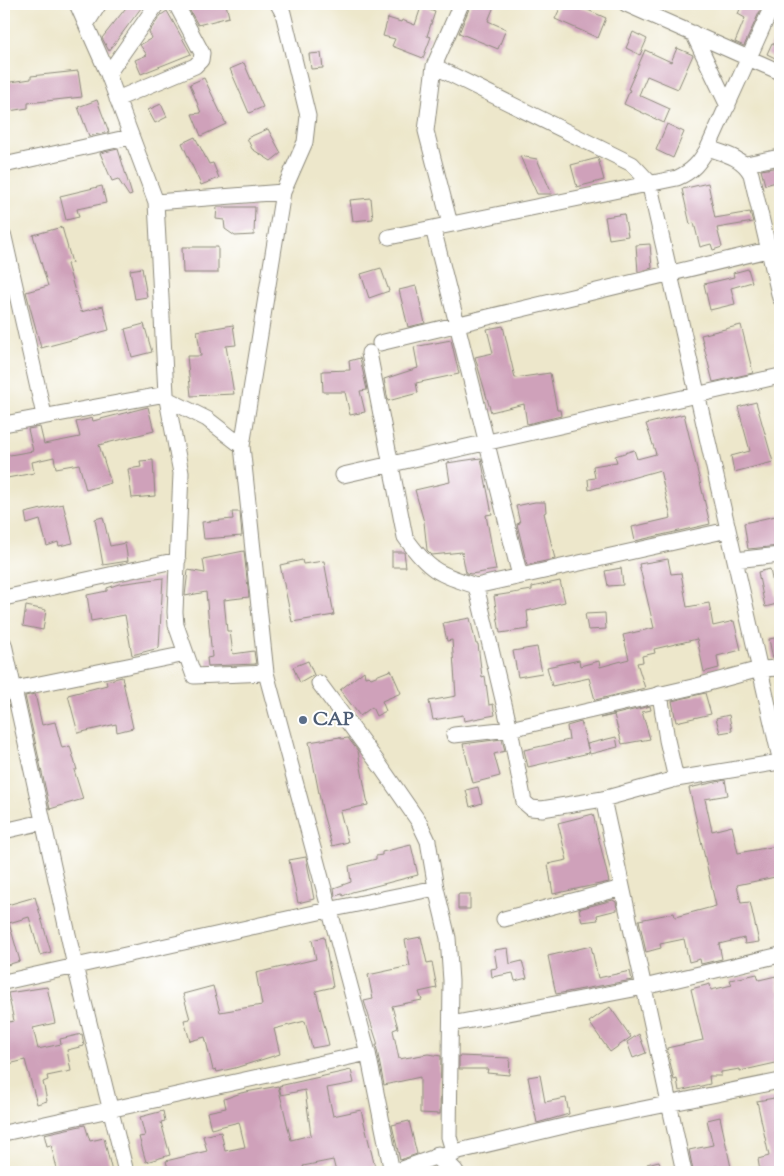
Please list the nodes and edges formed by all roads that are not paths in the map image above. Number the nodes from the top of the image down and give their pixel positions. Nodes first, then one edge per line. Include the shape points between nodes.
1 (77, 4) edge
2 (99, 4) edge
3 (157, 4) edge
4 (176, 4) edge
5 (278, 4) edge
6 (461, 4) edge
7 (773, 4) edge
8 (630, 5) edge
9 (87, 23) junction
10 (693, 33) junction
11 (749, 58) junction
12 (434, 66) junction
13 (780, 72) edge
14 (108, 74) junction
15 (117, 99) junction
16 (728, 106) junction
17 (130, 137) junction
18 (708, 148) junction
19 (780, 157) edge
20 (746, 164) junction
21 (4, 165) edge
22 (649, 182) junction
23 (283, 192) junction
24 (156, 202) junction
25 (450, 224) junction
26 (433, 228) junction
27 (4, 237) edge
28 (390, 237) dead end
29 (775, 248) edge
30 (670, 272) junction
31 (780, 298) edge
32 (456, 323) junction
33 (780, 376) edge
34 (698, 395) junction
35 (166, 396) junction
36 (44, 415) junction
37 (4, 424) edge
38 (486, 443) junction
39 (242, 446) junction
40 (390, 465) junction
41 (343, 475) dead end
42 (728, 530) junction
43 (780, 555) edge
44 (178, 560) junction
45 (735, 560) junction
46 (520, 576) junction
47 (476, 586) junction
48 (4, 598) edge
49 (4, 644) edge
50 (186, 654) junction
51 (780, 668) edge
52 (760, 669) junction
53 (266, 673) junction
54 (319, 683) dead end
55 (9, 690) edge
56 (660, 694) junction
57 (510, 729) junction
58 (454, 735) dead end
59 (780, 760) edge
60 (676, 779) junction
61 (603, 799) junction
62 (43, 822) junction
63 (4, 831) edge
64 (436, 888) junction
65 (622, 888) junction
66 (328, 910) junction
67 (504, 919) dead end
68 (780, 955) edge
69 (75, 966) junction
70 (4, 982) edge
71 (644, 987) junction
72 (451, 1024) junction
73 (368, 1053) junction
74 (780, 1081) edge
75 (669, 1104) junction
76 (112, 1109) junction
77 (4, 1133) edge
78 (448, 1161) edge
79 (126, 1172) edge
80 (393, 1172) edge
81 (684, 1172) edge

1 - 9 street
2 - 9 street
3 - 14 street
4 - 15 street via 202,53 201,60 195,66
5 - 23 street via 283,13 308,116 305,142
6 - 12 street
7 - 11 street
8 - 10 street
9 - 14 street
10 - 11 street
10 - 16 street
11 - 13 street
11 - 16 street
12 - 22 street via 632,164
12 - 25 street via 426,131
14 - 15 street
15 - 17 street
16 - 18 street
17 - 21 street
17 - 24 street
18 - 20 street via 736,157
18 - 22 street via 698,166 688,173
19 - 20 street
20 - 29 street
22 - 25 street
22 - 30 street
23 - 24 street
23 - 39 street
24 - 35 street
25 - 26 street
26 - 28 street
26 - 32 street
27 - 36 street
29 - 30 street
29 - 31 street
30 - 32 street
30 - 34 street
32 - 38 street
32 - 40 street via 374,348
33 - 34 street
34 - 38 street
34 - 42 street
35 - 36 street
35 - 39 street via 207,419
35 - 44 street via 181,473
36 - 37 street
38 - 40 street
38 - 46 street
39 - 53 street
40 - 41 street
40 - 47 street via 405,537 421,560 440,574
42 - 45 street
42 - 46 street
43 - 45 street
44 - 48 street
44 - 50 street via 174,591 176,625
45 - 52 street
46 - 47 street
47 - 57 street
49 - 55 street
50 - 53 street via 192,674 197,677
50 - 55 street
51 - 52 street
52 - 56 street
52 - 59 street
53 - 66 street
54 - 64 street via 425,831 432,852
55 - 62 street
56 - 57 street
56 - 60 street
57 - 58 street
57 - 61 street via 524,802 531,808
59 - 60 street
60 - 61 street
61 - 65 street
62 - 63 street
62 - 69 street
64 - 66 street
64 - 72 street via 448,938
65 - 67 street
65 - 71 street
66 - 69 street
66 - 73 street
68 - 71 street
69 - 70 street
69 - 76 street
71 - 72 street
71 - 75 street
72 - 78 street
73 - 76 street
73 - 80 street
74 - 75 street
75 - 78 street via 589,1120
75 - 81 street
76 - 77 street
76 - 79 street
78 - 80 street

